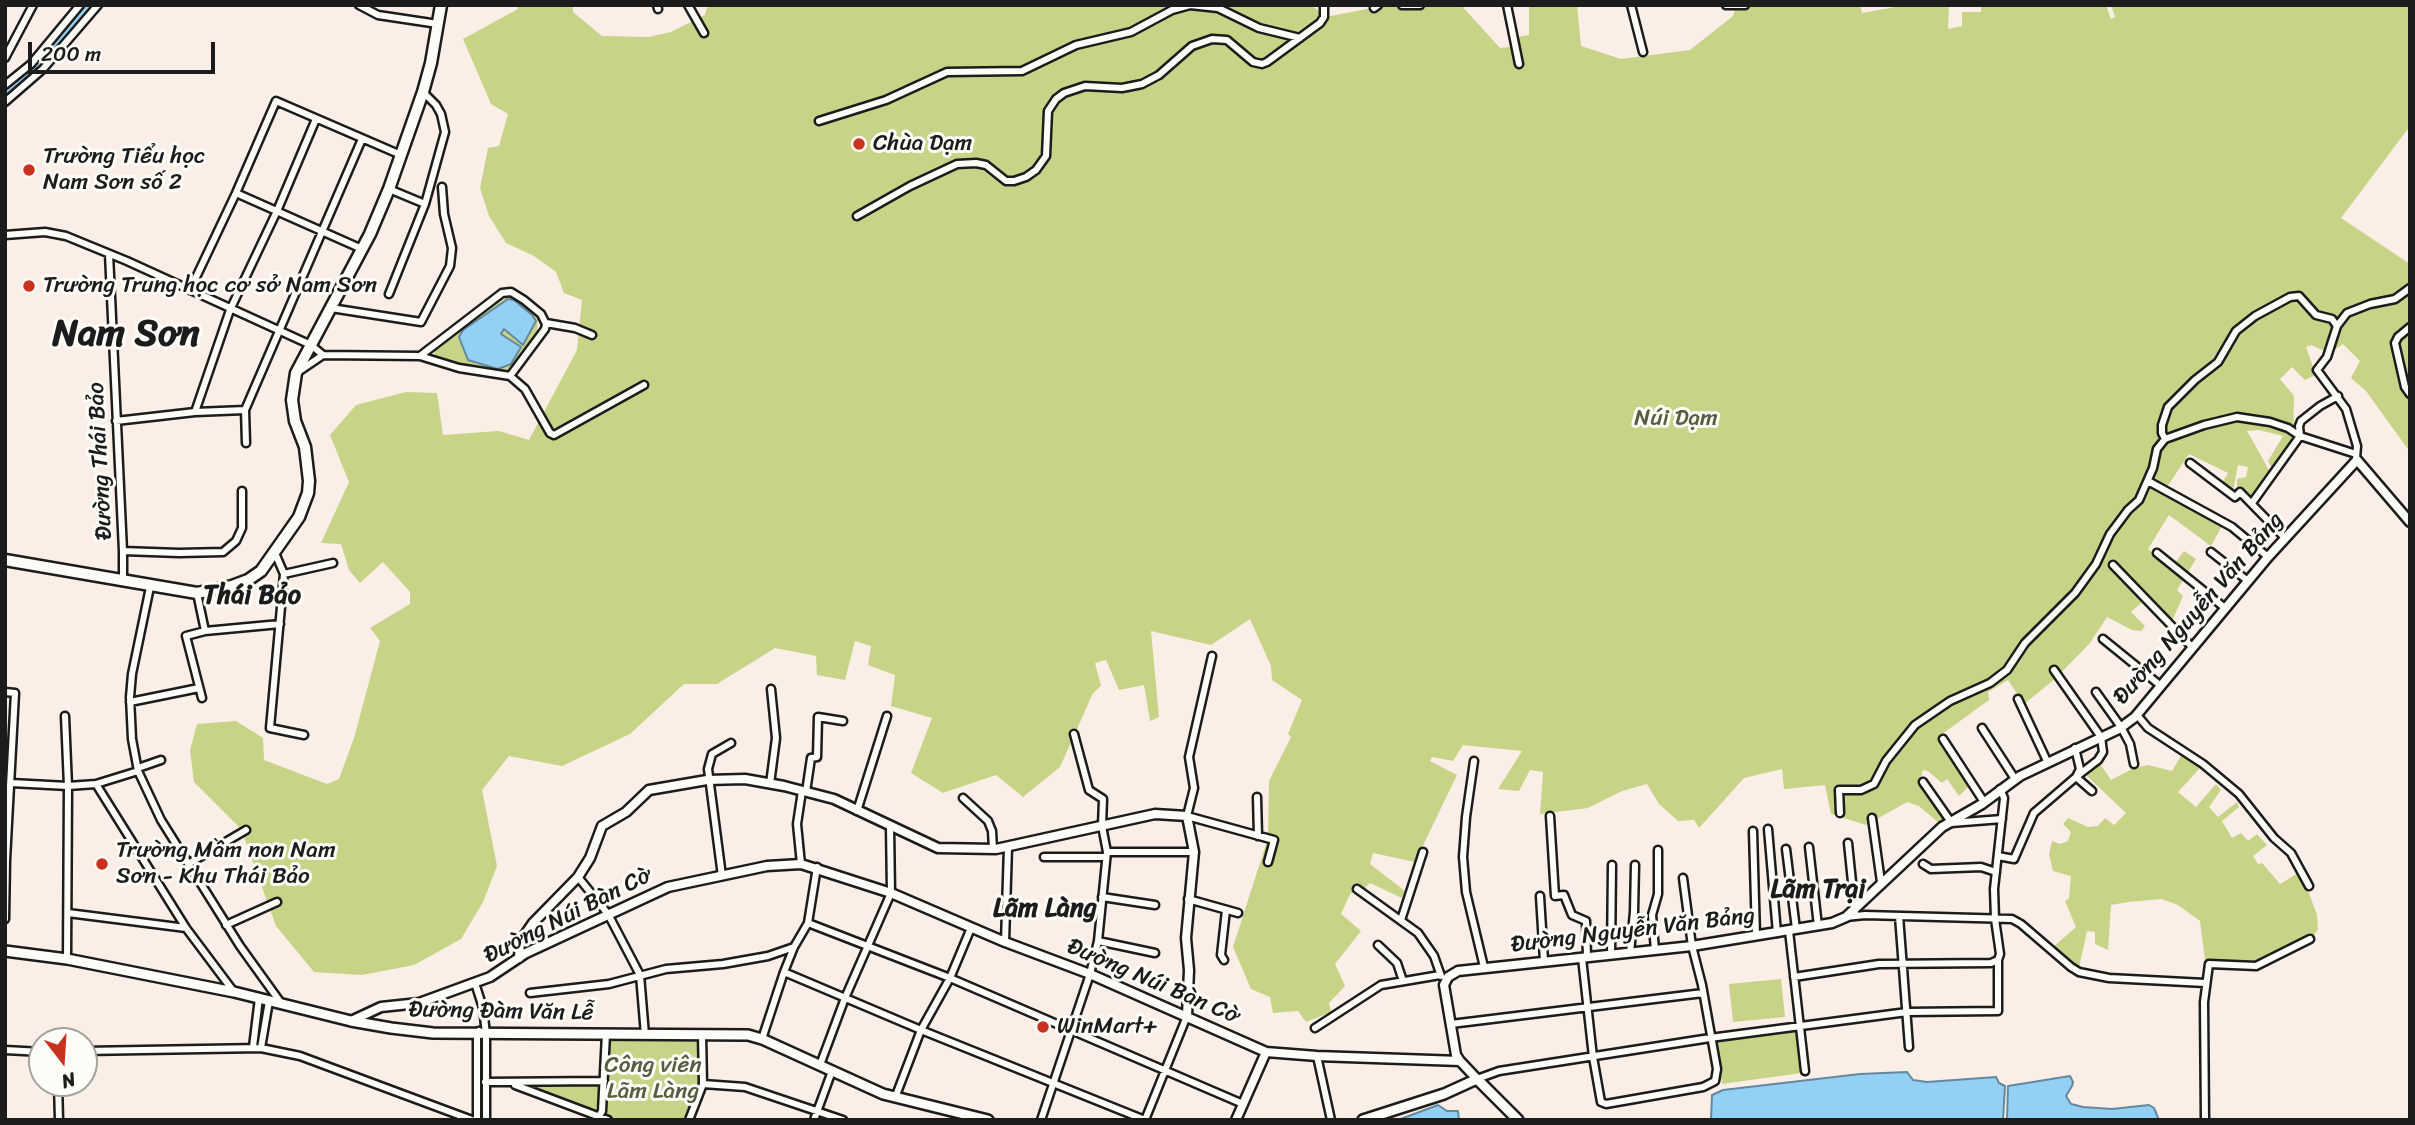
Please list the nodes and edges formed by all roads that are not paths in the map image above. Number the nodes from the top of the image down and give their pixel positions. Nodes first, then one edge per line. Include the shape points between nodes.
1 (33, 5) edge
2 (80, 5) edge
3 (98, 5) edge
4 (359, 5) edge
5 (442, 5) edge
6 (688, 5) edge
7 (1324, 5) edge
8 (1402, 5) edge
9 (1419, 5) edge
10 (1507, 5) edge
11 (1631, 5) edge
12 (1726, 5) edge
13 (1745, 5) edge
14 (438, 24) junction
15 (704, 33) dead end
16 (1300, 38) junction
17 (1643, 52) dead end
18 (5, 58) edge
19 (1519, 64) dead end
20 (5, 85) edge
21 (423, 92) junction
22 (5, 102) edge
23 (316, 119) junction
24 (819, 121) dead end
25 (362, 139) junction
26 (401, 155) junction
27 (442, 187) dead end
28 (389, 189) junction
29 (236, 193) junction
30 (425, 204) junction
31 (277, 211) junction
32 (857, 216) dead end
33 (323, 231) junction
34 (5, 235) edge
35 (362, 249) junction
36 (109, 254) junction
37 (2410, 288) edge
38 (190, 289) junction
39 (388, 294) dead end
40 (331, 308) junction
41 (230, 310) junction
42 (546, 323) junction
43 (2337, 326) junction
44 (2410, 327) edge
45 (278, 330) junction
46 (592, 335) dead end
47 (311, 345) junction
48 (323, 355) junction
49 (419, 356) junction
50 (296, 373) junction
51 (510, 376) junction
52 (644, 385) dead end
53 (2410, 394) edge
54 (2337, 396) junction
55 (246, 410) junction
56 (195, 412) junction
57 (116, 421) junction
58 (2300, 436) junction
59 (2165, 439) junction
60 (246, 443) dead end
61 (2356, 457) junction
62 (2190, 463) dead end
63 (2148, 481) junction
64 (242, 491) dead end
65 (2252, 503) junction
66 (2410, 522) edge
67 (2285, 538) junction
68 (123, 551) junction
69 (2211, 552) dead end
70 (275, 553) junction
71 (2157, 553) dead end
72 (2268, 557) junction
73 (5, 560) edge
74 (333, 563) dead end
75 (2113, 565) dead end
76 (284, 574) junction
77 (2248, 581) junction
78 (123, 582) junction
79 (150, 587) junction
80 (197, 593) junction
81 (2225, 608) junction
82 (281, 624) junction
83 (205, 631) junction
84 (2104, 639) dead end
85 (2193, 648) junction
86 (1212, 656) dead end
87 (2054, 670) dead end
88 (2161, 686) junction
89 (199, 688) junction
90 (771, 689) dead end
91 (5, 692) edge
92 (2096, 692) dead end
93 (202, 698) dead end
94 (2018, 699) dead end
95 (130, 702) junction
96 (65, 716) dead end
97 (887, 716) dead end
98 (2137, 716) junction
99 (843, 721) dead end
100 (2121, 727) junction
101 (1982, 728) dead end
102 (304, 734) dead end
103 (1074, 734) dead end
104 (2101, 737) junction
105 (1944, 739) dead end
106 (731, 743) dead end
107 (2075, 748) junction
108 (161, 760) dead end
109 (1474, 761) dead end
110 (2047, 761) junction
111 (2134, 764) dead end
112 (138, 769) junction
113 (2076, 777) junction
114 (2015, 779) junction
115 (710, 780) junction
116 (1923, 782) dead end
117 (11, 783) junction
118 (96, 783) junction
119 (770, 783) junction
120 (68, 786) junction
121 (2000, 789) junction
122 (804, 791) junction
123 (2092, 791) dead end
124 (1257, 797) dead end
125 (963, 798) dead end
126 (1984, 802) junction
127 (858, 811) junction
128 (1840, 813) dead end
129 (1187, 816) junction
130 (1550, 816) dead end
131 (1872, 818) dead end
132 (2002, 819) junction
133 (1950, 822) junction
134 (1102, 826) junction
135 (890, 827) junction
136 (247, 830) dead end
137 (1769, 830) dead end
138 (1753, 831) dead end
139 (1258, 836) junction
140 (1848, 843) dead end
141 (1008, 846) junction
142 (1809, 847) dead end
143 (993, 849) junction
144 (1786, 849) dead end
145 (1658, 850) dead end
146 (1194, 852) junction
147 (1423, 852) dead end
148 (1107, 855) junction
149 (1998, 856) junction
150 (1044, 857) dead end
151 (1268, 862) dead end
152 (188, 863) junction
153 (802, 863) junction
154 (1923, 864) dead end
155 (1612, 865) dead end
156 (1635, 865) dead end
157 (817, 867) junction
158 (1996, 872) junction
159 (722, 876) junction
160 (578, 877) junction
161 (1683, 878) dead end
162 (1881, 883) junction
163 (2309, 886) dead end
164 (1357, 889) dead end
165 (891, 893) junction
166 (1540, 896) dead end
167 (1102, 897) junction
168 (1188, 899) junction
169 (277, 902) dead end
170 (1155, 905) dead end
171 (1226, 910) junction
172 (1855, 911) junction
173 (68, 913) junction
174 (1238, 913) dead end
175 (608, 914) junction
176 (1899, 916) junction
177 (1846, 917) junction
178 (5, 919) edge
179 (1995, 919) junction
180 (1401, 920) junction
181 (808, 923) junction
182 (226, 925) junction
183 (1818, 926) junction
184 (186, 928) junction
185 (971, 928) junction
186 (1792, 930) junction
187 (1777, 933) junction
188 (1756, 936) junction
189 (2310, 939) dead end
190 (1098, 941) junction
191 (1005, 942) junction
192 (1378, 945) dead end
193 (867, 946) junction
194 (1692, 946) junction
195 (794, 947) junction
196 (1656, 950) junction
197 (5, 951) edge
198 (1156, 953) dead end
199 (1630, 953) junction
200 (1611, 955) junction
201 (519, 958) junction
202 (1585, 958) junction
203 (67, 959) junction
204 (1224, 960) dead end
205 (1997, 960) junction
206 (1544, 961) junction
207 (1903, 963) junction
208 (1484, 967) junction
209 (783, 972) junction
210 (1090, 974) junction
211 (640, 975) junction
212 (1440, 975) junction
213 (1794, 976) junction
214 (950, 978) junction
215 (1403, 981) junction
216 (475, 983) junction
217 (2205, 983) junction
218 (1444, 985) junction
219 (234, 992) junction
220 (530, 993) dead end
221 (1703, 993) junction
222 (845, 998) junction
223 (264, 1000) junction
224 (281, 1003) junction
225 (1588, 1006) junction
226 (1907, 1012) junction
227 (1187, 1016) junction
228 (351, 1021) junction
229 (1451, 1024) junction
230 (1799, 1027) junction
231 (1070, 1028) junction
232 (1315, 1028) dead end
233 (921, 1030) junction
234 (482, 1031) junction
235 (606, 1034) junction
236 (702, 1034) junction
237 (645, 1035) junction
238 (1710, 1038) junction
239 (762, 1039) junction
240 (1909, 1047) dead end
241 (257, 1048) junction
242 (5, 1050) edge
243 (28, 1051) edge
244 (98, 1051) edge
245 (1266, 1052) junction
246 (1317, 1056) junction
247 (1593, 1057) junction
248 (1460, 1061) junction
249 (820, 1065) junction
250 (1166, 1069) junction
251 (832, 1071) junction
252 (1805, 1071) dead end
253 (1477, 1079) junction
254 (604, 1081) junction
255 (485, 1082) junction
256 (1052, 1082) junction
257 (510, 1083) junction
258 (703, 1084) junction
259 (58, 1097) edge
260 (895, 1098) junction
261 (1243, 1104) junction
262 (817, 1111) junction
263 (598, 1118) edge
264 (58, 1120) edge
265 (471, 1120) edge
266 (477, 1120) edge
267 (486, 1120) edge
268 (608, 1120) edge
269 (689, 1120) edge
270 (814, 1120) edge
271 (843, 1120) edge
272 (988, 1120) edge
273 (1041, 1120) edge
274 (1145, 1120) edge
275 (1236, 1120) edge
276 (1331, 1120) edge
277 (1363, 1120) edge
278 (1518, 1120) edge
279 (2204, 1120) edge

1 - 18 street
2 - 20 street via 40,54
3 - 22 street via 43,69
4 - 14 street via 378,15
5 - 14 main road
6 - 15 street
7 - 16 street via 1323,20
8 - 9 street
10 - 19 street
11 - 17 street
12 - 13 street
14 - 21 main road
16 - 24 street via 1259,28 1219,8 1189,5 1131,32 1076,44 1022,71 947,72 886,100
16 - 32 street via 1262,64 1249,60 1227,40 1207,40 1142,84 1071,89 1048,111 1047,152 1031,174 1009,181 986,165 957,164
21 - 26 main road
21 - 30 street via 436,104 444,132
23 - 25 street
23 - 29 street via 276,101
23 - 31 street
25 - 26 street
25 - 33 street
26 - 28 main road
27 - 40 street via 452,248 450,266 421,322
28 - 30 street
28 - 35 main road
29 - 31 street
29 - 38 street
30 - 39 street
31 - 33 street
31 - 41 street
33 - 35 street
33 - 45 street
34 - 36 street via 59,234
35 - 40 main road
36 - 38 street
36 - 57 street, Đường Thái Bảo
37 - 43 street via 2395,299 2352,310
38 - 41 street
40 - 47 main road
41 - 45 street
41 - 56 street
42 - 46 street
42 - 49 street via 519,296 502,293
42 - 51 street
43 - 54 street via 2327,357 2317,370
43 - 59 street via 2332,319 2316,315 2299,296 2255,316 2236,331 2218,362 2168,407 2162,425
44 - 53 street via 2395,344
45 - 47 street
45 - 55 street
47 - 48 street
47 - 50 main road
48 - 49 street
48 - 50 street
49 - 51 street
50 - 70 main road via 292,400 305,447 308,493 299,517
51 - 52 street via 525,388 550,433 557,435
54 - 58 street via 2301,421
54 - 61 street via 2351,423
55 - 56 street
55 - 60 street
56 - 57 street
57 - 68 street, Đường Thái Bảo
58 - 59 street via 2279,425 2237,417
58 - 61 street
58 - 65 street
59 - 63 street via 2157,449
61 - 66 street
61 - 67 street, Đường Nguyễn Văn Bảng
62 - 65 street via 2235,497 2239,492
63 - 72 street via 2232,527
63 - 128 street via 2139,500 2110,534 2089,575 2025,643 2007,670 1915,725 1874,784 1861,790 1839,790
64 - 68 street via 243,528 223,552
65 - 67 street
67 - 72 street, Đường Nguyễn Văn Bảng
68 - 78 street, Đường Thái Bảo
69 - 77 street
70 - 76 street
70 - 80 main road via 248,580
71 - 81 street
72 - 77 street, Đường Nguyễn Văn Bảng
73 - 78 main road
74 - 76 street
75 - 85 street
76 - 82 street
77 - 81 street, Đường Nguyễn Văn Bảng
78 - 79 main road
79 - 80 main road
79 - 95 street
80 - 83 street
81 - 85 street, Đường Nguyễn Văn Bảng
82 - 83 street
82 - 102 street via 270,728
83 - 89 street via 186,636
84 - 88 street
85 - 88 street, Đường Nguyễn Văn Bảng
86 - 129 street via 1189,757 1194,788
87 - 104 street
88 - 98 street, Đường Nguyễn Văn Bảng
89 - 93 street
89 - 95 street
90 - 119 street via 776,738
91 - 117 street via 15,693
92 - 100 street
94 - 110 street
95 - 112 street
96 - 120 street
97 - 127 street
98 - 100 street, Đường Nguyễn Văn Bảng
98 - 163 street via 2235,791 2291,853
99 - 122 street via 818,717 817,757 811,758
100 - 104 street, Đường Nguyễn Văn Bảng
100 - 111 street
101 - 114 street
103 - 134 street via 1089,790 1103,799
104 - 107 street, Đường Nguyễn Văn Bảng
104 - 113 street via 2103,752
105 - 126 street
106 - 115 street via 712,754
107 - 110 street, Đường Nguyễn Văn Bảng
107 - 113 street via 2080,769
108 - 112 street
109 - 208 street via 1463,857 1466,892
110 - 114 street, Đường Nguyễn Văn Bảng
112 - 118 street
112 - 152 street via 160,820
113 - 123 street
113 - 149 street via 2034,813 2014,859
114 - 121 street, Đường Nguyễn Văn Bảng
115 - 119 street
115 - 159 street
115 - 160 street via 649,790 626,812 601,826
116 - 133 street
117 - 120 street
117 - 178 street
118 - 120 street
118 - 184 street
119 - 122 street
120 - 173 street
121 - 126 street, Đường Nguyễn Văn Bảng
121 - 132 street
122 - 127 street
122 - 153 street via 797,824
124 - 139 street
125 - 143 street via 988,821
126 - 133 street, Đường Nguyễn Văn Bảng
127 - 135 street
129 - 134 street via 1156,814
129 - 139 street
129 - 146 street
130 - 202 street via 1555,895 1564,895 1572,915 1586,921
131 - 162 street
132 - 133 street
132 - 149 street
133 - 162 street, Đường Nguyễn Văn Bảng
134 - 141 street
134 - 148 street
135 - 143 street via 938,848
135 - 165 street
136 - 152 street
137 - 187 street
138 - 188 street
139 - 151 street via 1274,841
140 - 172 street
141 - 143 street
141 - 191 street
142 - 183 street
144 - 186 street
145 - 196 street via 1658,894 1652,915
146 - 148 street
146 - 168 street
147 - 180 street
148 - 150 street
148 - 167 street
149 - 158 street
152 - 182 street
153 - 157 street, Đường Núi Bàn Cờ
153 - 159 street, Đường Núi Bàn Cờ
154 - 158 street via 1931,869 1981,867
155 - 200 street
156 - 199 street
157 - 165 street, Đường Núi Bàn Cờ
157 - 181 street
158 - 179 street
159 - 175 street, Đường Núi Bàn Cờ via 668,887
160 - 175 street
160 - 201 street via 533,923 520,942
161 - 194 street
162 - 172 street, Đường Nguyễn Văn Bảng
164 - 180 street
165 - 185 street, Đường Núi Bàn Cờ
165 - 193 street
166 - 206 street
167 - 170 street
167 - 190 street
168 - 171 street
168 - 227 street
169 - 182 street
171 - 174 street
171 - 204 street
172 - 177 street, Đường Nguyễn Văn Bảng
173 - 184 street
173 - 203 street
175 - 201 street, Đường Núi Bàn Cờ
175 - 211 street
176 - 177 street
176 - 179 street
176 - 207 street
177 - 183 street, Đường Nguyễn Văn Bảng
179 - 205 street
179 - 217 street via 2018,922 2079,972
180 - 212 street via 1418,933 1434,956
181 - 193 street
181 - 195 street
182 - 224 street
183 - 186 street, Đường Nguyễn Văn Bảng
184 - 219 street
185 - 191 street, Đường Núi Bàn Cờ
185 - 214 street
186 - 187 street, Đường Nguyễn Văn Bảng
186 - 213 street
187 - 188 street, Đường Nguyễn Văn Bảng
188 - 194 street, Đường Nguyễn Văn Bảng
189 - 217 street via 2256,967 2209,964
190 - 198 street
190 - 210 street
191 - 210 street, Đường Núi Bàn Cờ
192 - 215 street via 1396,963
193 - 214 street
193 - 222 street
194 - 196 street, Đường Nguyễn Văn Bảng
194 - 221 street
195 - 209 street
195 - 211 street via 768,956
196 - 199 street, Đường Nguyễn Văn Bảng
197 - 203 main road, Đường Đàm Văn Lễ
199 - 200 street, Đường Nguyễn Văn Bảng
200 - 202 street, Đường Nguyễn Văn Bảng
201 - 216 street, Đường Núi Bàn Cờ
202 - 206 street, Đường Nguyễn Văn Bảng
202 - 225 street
203 - 219 main road, Đường Đàm Văn Lễ
205 - 207 street
205 - 226 street via 1998,1011
206 - 208 street, Đường Nguyễn Văn Bảng
207 - 213 street
207 - 226 street
208 - 218 street, Đường Nguyễn Văn Bảng via 1458,971 1448,976
209 - 222 street
209 - 239 street
210 - 227 street, Đường Núi Bàn Cờ
210 - 231 street
211 - 220 street via 609,984
211 - 237 street
212 - 215 street
212 - 218 street
213 - 230 street
214 - 231 street
214 - 233 street
215 - 232 street via 1381,985
216 - 228 street, Đường Núi Bàn Cờ via 419,1003 382,1006
216 - 234 street via 483,1008
217 - 279 street
218 - 229 street
219 - 223 main road, Đường Đàm Văn Lễ
221 - 225 street
221 - 238 street
222 - 233 street
222 - 249 street
223 - 224 main road, Đường Đàm Văn Lễ
223 - 241 street
224 - 228 main road, Đường Đàm Văn Lễ
225 - 229 street
225 - 247 street
226 - 230 street
226 - 240 street
227 - 245 street, Đường Núi Bàn Cờ
227 - 250 street
228 - 234 main road, Đường Đàm Văn Lễ via 433,1033
229 - 248 street
230 - 238 street
230 - 252 street
231 - 250 street
231 - 256 street
233 - 256 street
233 - 260 street
234 - 235 main road, Đường Đàm Văn Lễ
234 - 255 street
234 - 266 street
235 - 237 main road, Đường Đàm Văn Lễ
235 - 254 street
236 - 237 main road, Đường Đàm Văn Lễ
236 - 239 main road, Đường Đàm Văn Lễ
236 - 258 street
238 - 247 street
238 - 247 street via 1717,1069 1713,1082 1606,1104 1601,1101
239 - 249 main road, Đường Đàm Văn Lễ
241 - 244 street
241 - 265 street via 300,1056
242 - 243 street
245 - 246 street, Đường Núi Bàn Cờ
245 - 261 street
246 - 248 street, Đường Núi Bàn Cờ
246 - 276 street
247 - 253 street via 1499,1071
248 - 253 street
249 - 251 main road, Đường Đàm Văn Lễ
250 - 261 street
250 - 274 street
251 - 260 main road, Đường Đàm Văn Lễ
251 - 262 street
253 - 277 main road
253 - 278 main road
254 - 257 street
254 - 263 street
255 - 257 street
255 - 267 street
256 - 273 street
256 - 274 street
257 - 263 street
258 - 262 street via 745,1087
258 - 269 street
259 - 264 street
260 - 272 main road, Đường Đàm Văn Lễ
261 - 275 street
262 - 270 street
262 - 271 street
263 - 268 street

